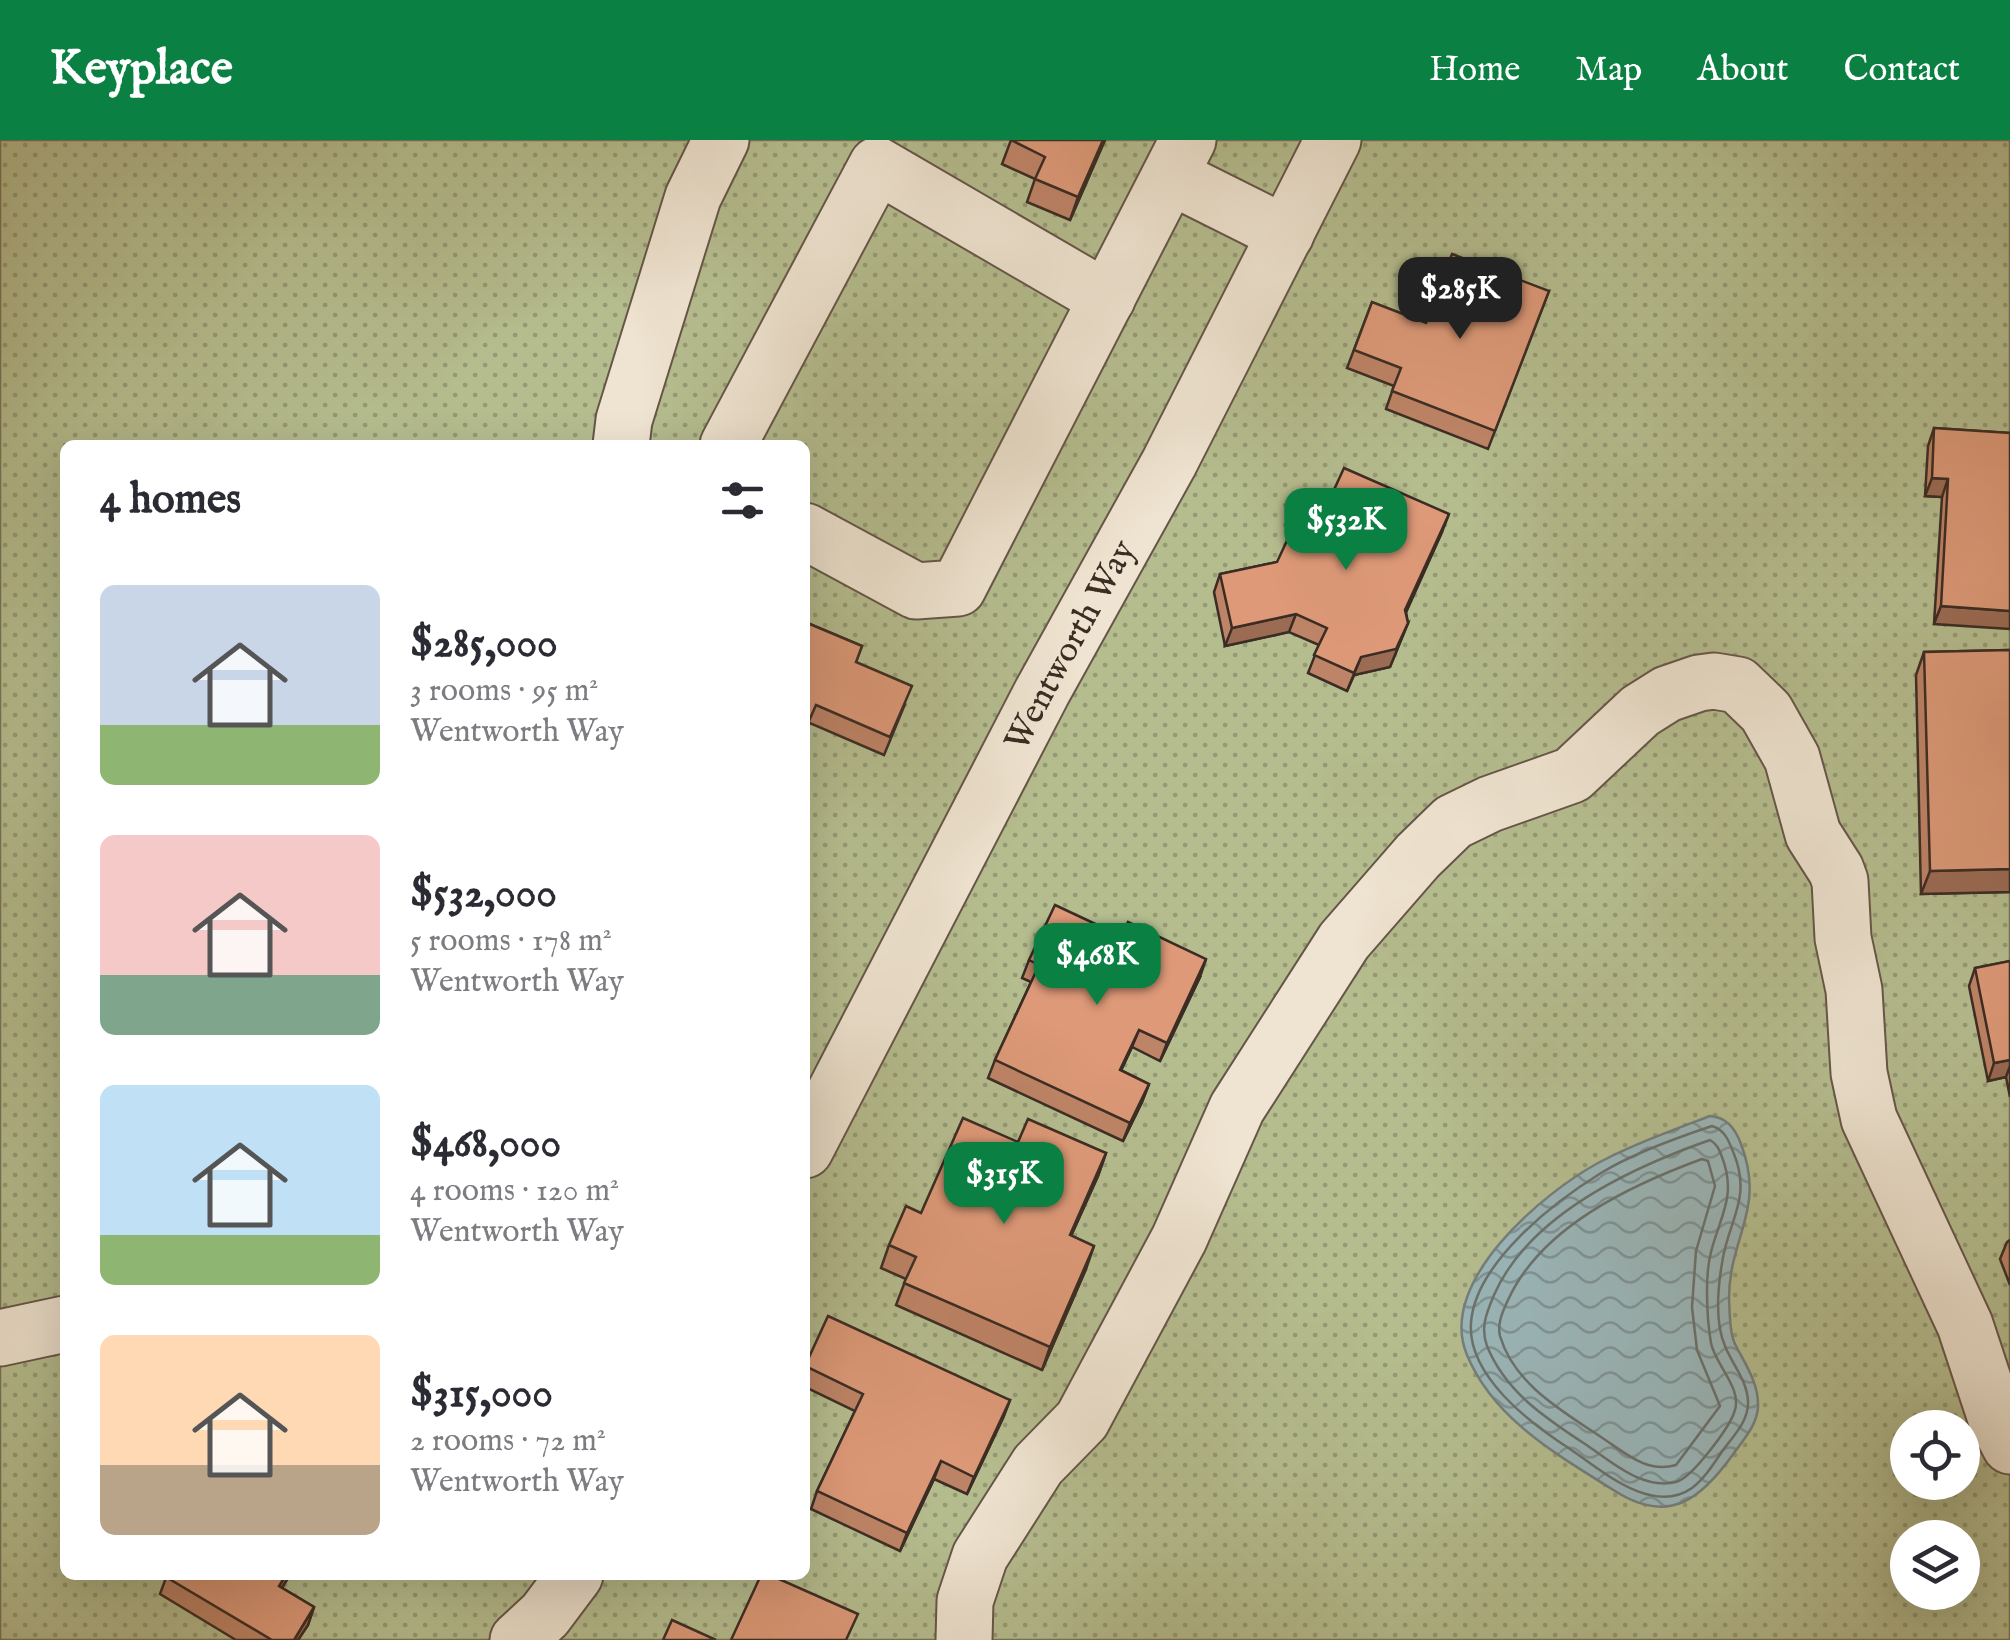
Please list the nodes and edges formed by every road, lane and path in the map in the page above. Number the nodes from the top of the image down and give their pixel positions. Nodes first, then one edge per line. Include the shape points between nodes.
1 (720, 140) edge
2 (1333, 140) edge
3 (1179, 158) edge
4 (1286, 234) junction
5 (1106, 299) junction
6 (622, 440) edge
7 (731, 440) edge
8 (810, 534) edge
9 (810, 1140) edge
10 (60, 1325) edge
11 (0, 1338) edge
12 (2010, 1446) edge
13 (571, 1580) edge
14 (518, 1640) edge
15 (964, 1640) edge

1 - 6 street via 692,196
2 - 4 street, Wentworth Way
3 - 4 street
3 - 5 street
4 - 9 street, Wentworth Way
5 - 7 street via 876,166
5 - 8 street via 958,588 916,591
10 - 11 street
12 - 15 street via 1964,1325 1869,1119 1836,870 1814,834 1792,758 1766,712 1738,685 1714,680 1667,694 1640,711 1572,775 1454,822 1344,942 1237,1108 1180,1240 1082,1420 1038,1465 980,1556 968,1584
13 - 14 street

